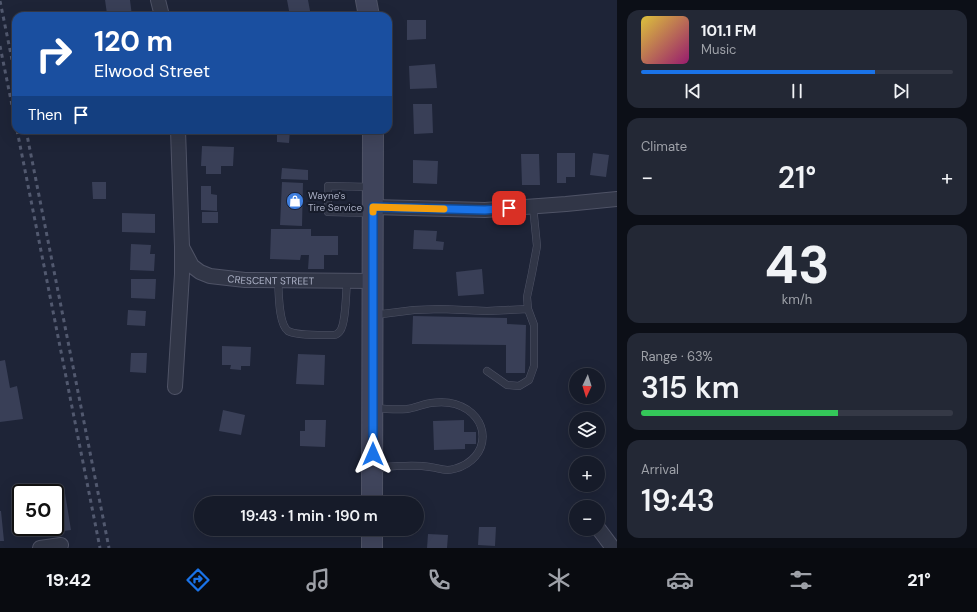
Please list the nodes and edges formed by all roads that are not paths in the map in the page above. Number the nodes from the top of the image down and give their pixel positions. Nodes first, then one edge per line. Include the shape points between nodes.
1 (158, 0) edge
2 (366, 0) edge
3 (161, 12) edge
4 (368, 12) edge
5 (178, 134) edge
6 (373, 134) edge
7 (373, 187) junction
8 (617, 199) edge
9 (534, 206) junction
10 (373, 210) junction
11 (182, 247) junction
12 (278, 280) junction
13 (347, 280) junction
14 (373, 281) junction
15 (528, 309) junction
16 (373, 315) junction
17 (487, 371) dead end
18 (175, 387) dead end
19 (373, 408) junction
20 (373, 469) junction
21 (372, 496) edge
22 (372, 536) edge
23 (604, 536) edge
24 (61, 545) dead end
25 (40, 548) edge
26 (372, 548) edge
27 (613, 548) edge

1 - 3 street
2 - 4 main road
5 - 11 street, CRESCENT STREET
6 - 7 main road
7 - 10 main road
7 - 10 lane via 328,186 328,212
8 - 9 street
9 - 10 street via 485,210
9 - 15 lane via 537,246 526,298
10 - 14 main road
11 - 12 street, CRESCENT STREET via 192,266 210,276
11 - 18 street, CRESCENT STREET
12 - 13 street, CRESCENT STREET
12 - 13 lane via 285,329 296,334 335,335 340,332 344,320
13 - 14 street, CRESCENT STREET
14 - 16 main road
15 - 16 lane via 414,310
15 - 17 lane via 534,325 534,366 529,380 519,386 507,385
16 - 19 main road
19 - 20 main road
19 - 20 lane via 407,409 432,403 456,405 475,417 482,429 483,437 482,447 474,459 453,470 397,466
20 - 21 main road
22 - 26 main road
23 - 27 street
24 - 25 street

